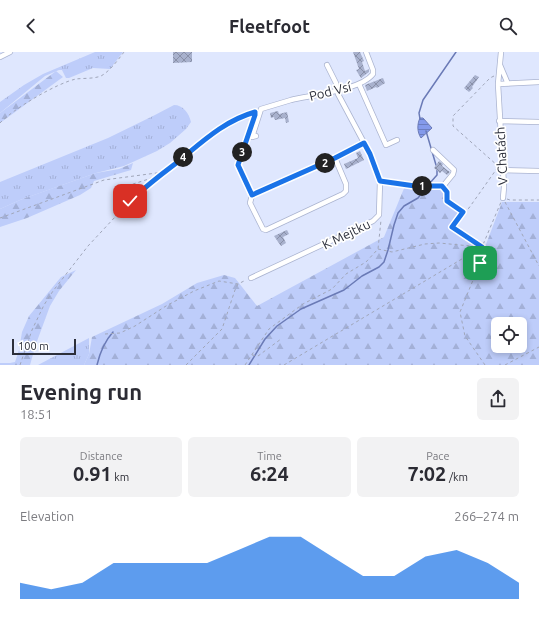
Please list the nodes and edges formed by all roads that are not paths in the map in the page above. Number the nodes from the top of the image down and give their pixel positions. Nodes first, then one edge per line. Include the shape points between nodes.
1 (10, 52) edge
2 (366, 52) edge
3 (501, 52) edge
4 (0, 58) edge
5 (500, 63) junction
6 (327, 65) dead end
7 (539, 82) edge
8 (359, 84) junction
9 (498, 84) junction
10 (508, 84) junction
11 (337, 90) junction
12 (255, 112) road end
13 (499, 121) junction
14 (539, 122) edge
15 (256, 136) dead end
16 (397, 140) dead end
17 (364, 143) junction
18 (433, 150) dead end
19 (335, 158) junction
20 (500, 168) junction
21 (539, 171) edge
22 (380, 181) junction
23 (252, 195) junction
24 (503, 198) road end
25 (251, 278) road end

1 - 4 street
2 - 8 street, Pod Vsí via 373,74
3 - 5 street, V Chatách
5 - 9 street, V Chatách
5 - 10 street
6 - 11 street, K Mejtku
7 - 10 street
8 - 11 street, Pod Vsí
8 - 16 street via 386,145
9 - 10 street
9 - 13 street, V Chatách
11 - 15 street, Pod Vsí via 261,109 252,137
11 - 17 street, K Mejtku
12 - 23 street via 238,165
13 - 14 street
13 - 20 street, V Chatách
17 - 19 street
17 - 22 street, K Mejtku
18 - 22 street via 454,170 445,185 415,186
19 - 23 street
19 - 23 street via 346,184 346,191 266,230 263,229 250,203
20 - 21 street
20 - 24 street, V Chatách
22 - 25 street, K Mejtku via 380,215 373,222

